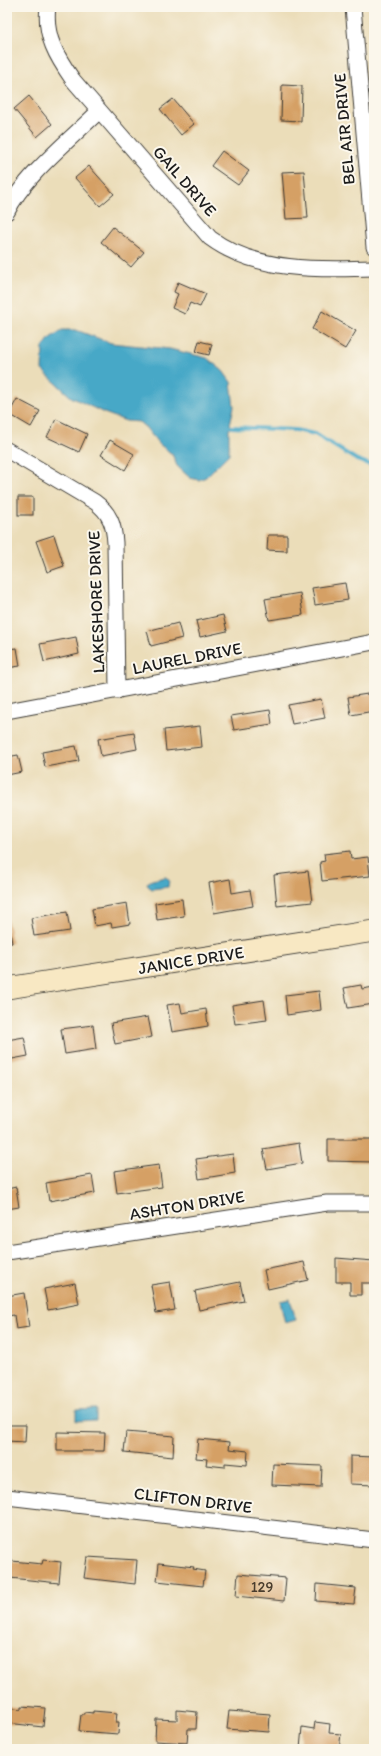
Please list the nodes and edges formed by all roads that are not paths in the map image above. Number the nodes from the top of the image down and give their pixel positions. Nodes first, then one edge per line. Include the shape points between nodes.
1 (48, 7) edge
2 (353, 7) edge
3 (100, 111) junction
4 (7, 212) edge
5 (374, 247) edge
6 (374, 268) edge
7 (7, 450) edge
8 (374, 642) edge
9 (118, 691) junction
10 (7, 711) edge
11 (374, 931) edge
12 (7, 988) edge
13 (374, 1203) edge
14 (7, 1252) edge
15 (7, 1497) edge
16 (374, 1540) edge

1 - 3 street, GAIL DRIVE via 47,27 54,50 73,80
2 - 5 street, BEL AIR DRIVE
3 - 4 street via 27,182
3 - 6 street, GAIL DRIVE via 196,224 225,249 244,257 274,264 331,270
7 - 9 street, LAKESHORE DRIVE via 95,502 108,513 112,521 115,543
8 - 9 street, LAUREL DRIVE
9 - 10 street, LAUREL DRIVE
11 - 12 street, JANICE DRIVE
13 - 14 street, ASHTON DRIVE via 312,1206
15 - 16 street, CLIFTON DRIVE

